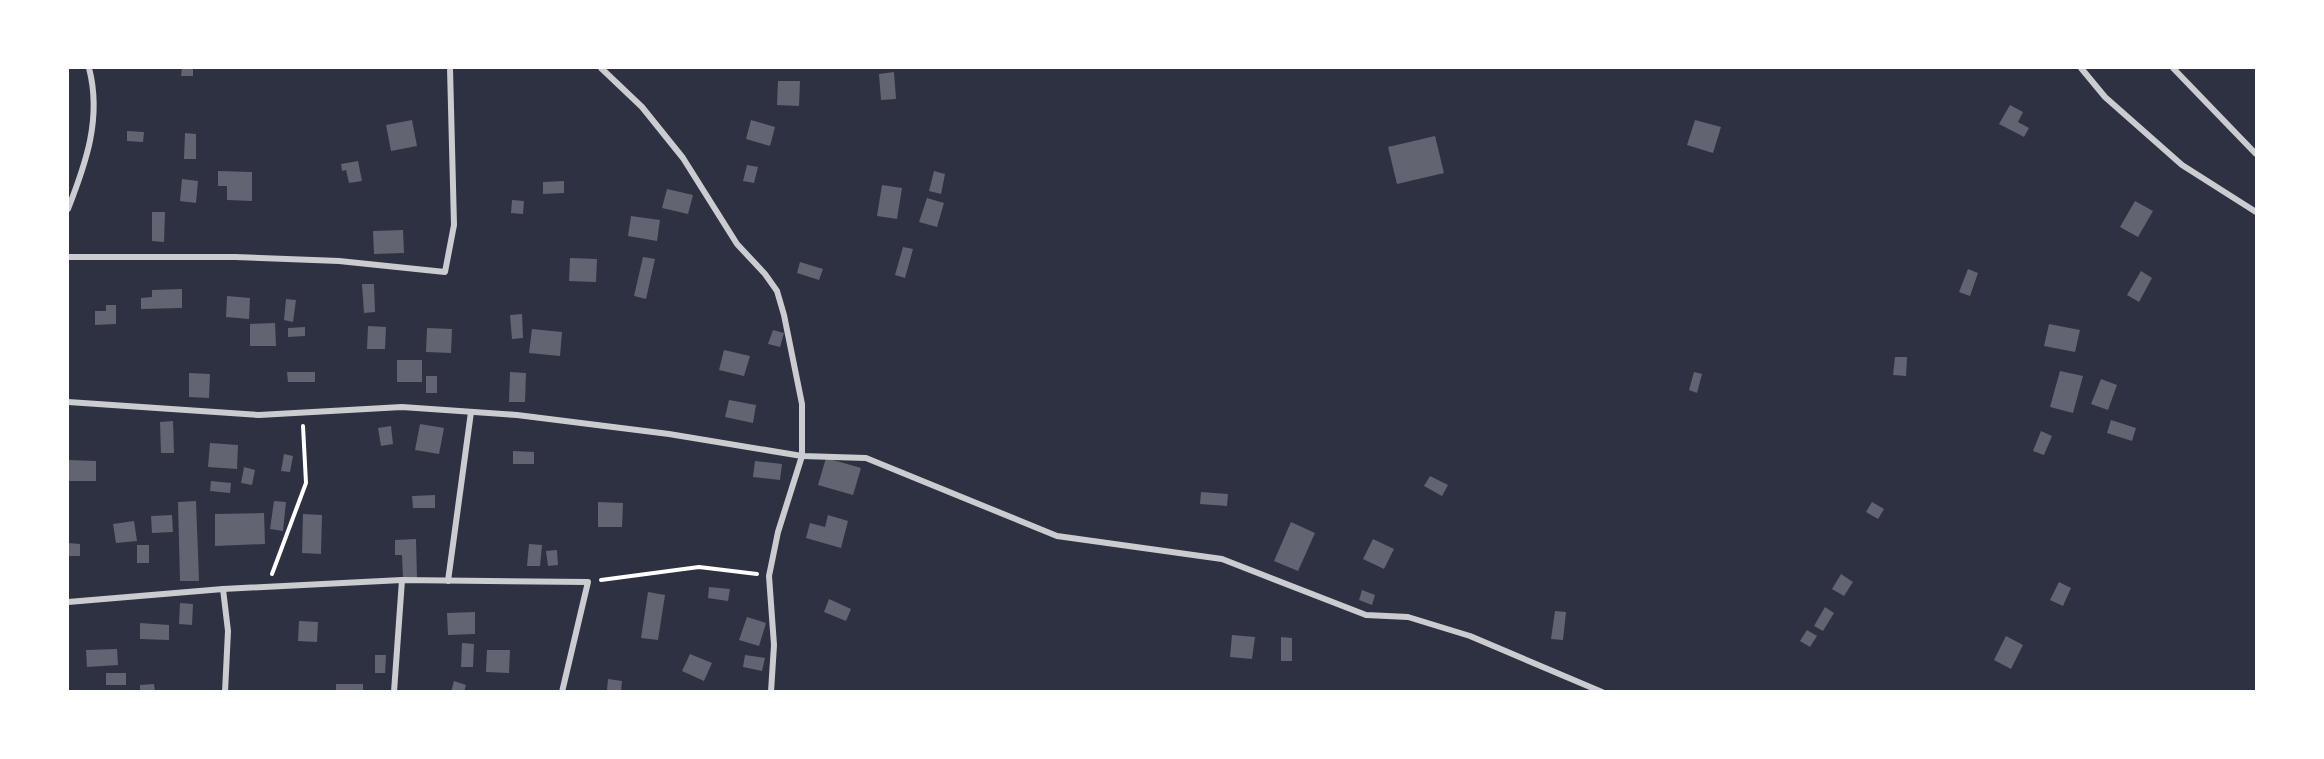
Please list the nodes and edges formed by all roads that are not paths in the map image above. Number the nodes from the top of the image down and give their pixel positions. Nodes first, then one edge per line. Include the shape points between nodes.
1 (89, 68) edge
2 (450, 68) edge
3 (601, 68) edge
4 (2080, 68) edge
5 (2173, 68) edge
6 (2256, 154) edge
7 (68, 209) edge
8 (2256, 212) edge
9 (68, 257) edge
10 (68, 402) edge
11 (471, 412) junction
12 (802, 456) junction
13 (402, 580) junction
14 (448, 581) junction
15 (223, 589) junction
16 (68, 602) edge
17 (225, 692) edge
18 (394, 692) edge
19 (562, 692) edge
20 (771, 692) edge
21 (1602, 692) edge

1 - 7 street via 94,87 94,123 85,165
2 - 9 street via 454,225 445,272 235,256
3 - 12 street via 642,107 683,158 737,244 777,291 802,404
4 - 8 street via 2105,97 2182,165
5 - 6 street
10 - 11 street via 259,415 402,407
11 - 12 street via 669,434
11 - 14 street
12 - 20 street via 769,576 774,645
12 - 21 street via 866,458 1057,536 1222,559 1366,615 1408,617 1470,636
13 - 14 street
13 - 15 street
13 - 18 street
14 - 19 street via 588,582
15 - 16 street
15 - 17 street via 228,631

